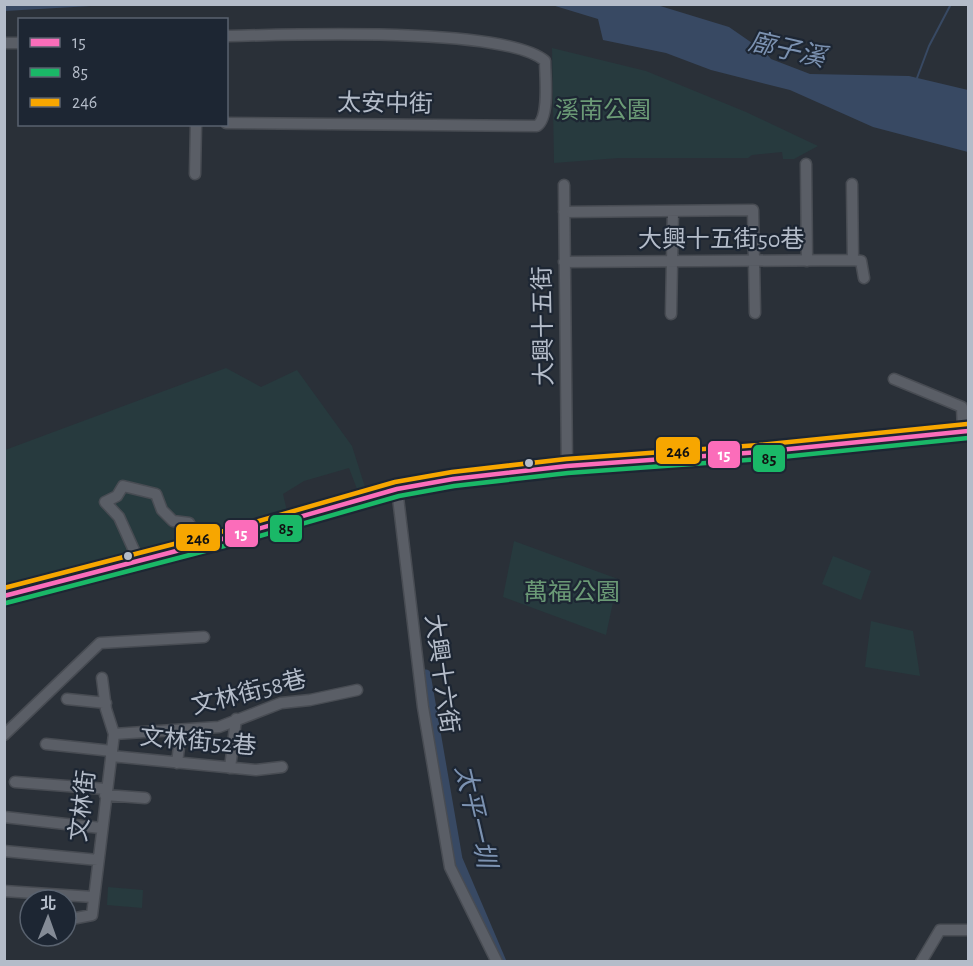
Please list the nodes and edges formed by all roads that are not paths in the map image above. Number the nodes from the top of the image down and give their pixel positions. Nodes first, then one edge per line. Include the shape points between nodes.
1 (228, 36) edge
2 (228, 123) edge
3 (196, 126) edge
4 (806, 164) dead end
5 (195, 174) dead end
6 (852, 184) dead end
7 (564, 185) dead end
8 (673, 211) junction
9 (564, 212) junction
10 (853, 260) junction
11 (672, 261) junction
12 (754, 261) junction
13 (807, 261) junction
14 (564, 262) junction
15 (864, 278) dead end
16 (755, 313) dead end
17 (671, 314) dead end
18 (894, 379) dead end
19 (966, 431) edge
20 (567, 466) junction
21 (397, 489) junction
22 (156, 494) joint
23 (4, 596) edge
24 (204, 637) dead end
25 (102, 678) dead end
26 (357, 690) dead end
27 (67, 699) dead end
28 (106, 703) junction
29 (236, 719) junction
30 (181, 731) junction
31 (114, 734) junction
32 (4, 735) edge
33 (46, 744) dead end
34 (111, 753) junction
35 (177, 763) junction
36 (282, 767) dead end
37 (230, 768) junction
38 (15, 782) dead end
39 (106, 792) junction
40 (145, 798) dead end
41 (4, 817) edge
42 (101, 828) junction
43 (4, 850) edge
44 (98, 860) junction
45 (4, 891) edge
46 (93, 897) junction
47 (78, 918) edge
48 (969, 930) edge
49 (496, 962) edge
50 (921, 962) edge

1 - 2 street, 太安中街 via 458,39 527,51 545,61 546,92 542,123 525,127
3 - 5 street
4 - 13 street
6 - 10 street
7 - 9 street, 大興十五街
8 - 9 street
8 - 11 street
8 - 12 street via 753,210
9 - 14 street, 大興十五街
10 - 13 street, 大興十五街50巷
10 - 15 street via 861,261
11 - 12 street, 大興十五街50巷
11 - 14 street, 大興十五街50巷
11 - 17 street
12 - 13 street, 大興十五街50巷
12 - 16 street
14 - 20 street, 大興十五街
18 - 19 street via 962,407
19 - 20 main road
20 - 21 main road
21 - 23 main road
21 - 49 street, 大興十六街 via 423,707 450,867
22 - 22 street via 162,510 173,521 189,523 197,541 137,557 119,517 105,502 117,496 123,486
24 - 32 street via 100,643
25 - 28 street, 文林街
26 - 29 street, 文林街58巷 via 281,703
27 - 28 street
28 - 31 street, 文林街
29 - 30 street, 文林街58巷 via 219,727
29 - 37 street
30 - 31 street, 文林街58巷
30 - 35 street
31 - 34 street, 文林街
33 - 34 street, 文林街52巷
34 - 35 street, 文林街52巷
34 - 39 street, 文林街
35 - 37 street, 文林街52巷
36 - 37 street, 文林街52巷
38 - 39 street
39 - 40 street
39 - 42 street, 文林街
41 - 42 street
42 - 44 street, 文林街
43 - 44 street
44 - 46 street, 文林街
45 - 46 street
46 - 47 street, 文林街 via 92,915
48 - 50 street via 940,930

